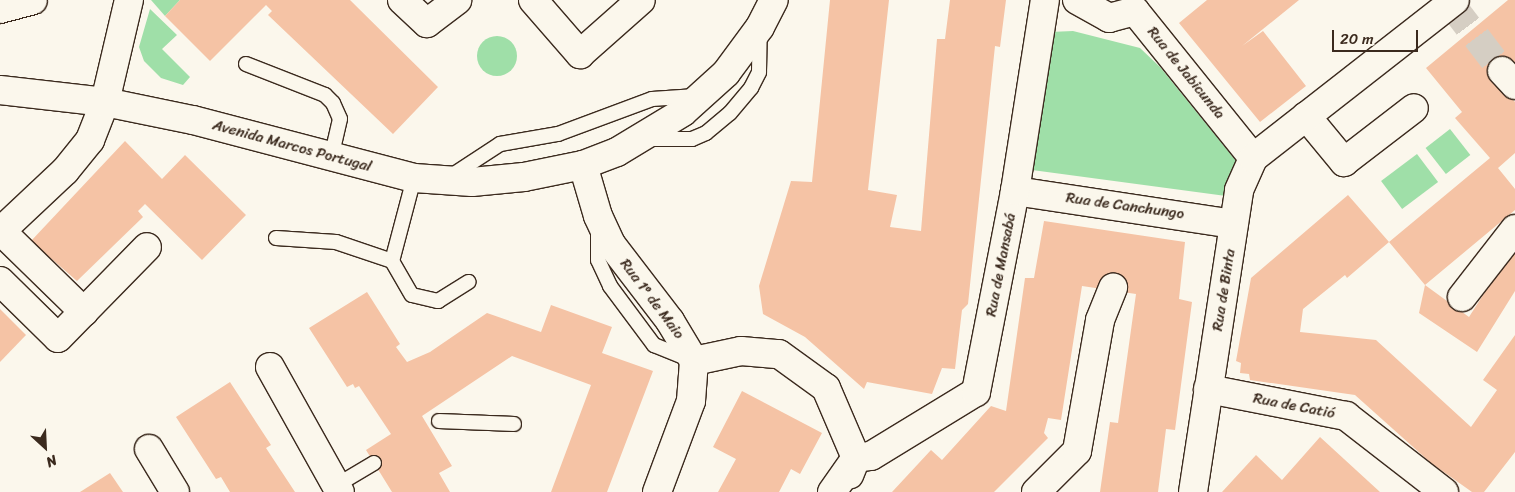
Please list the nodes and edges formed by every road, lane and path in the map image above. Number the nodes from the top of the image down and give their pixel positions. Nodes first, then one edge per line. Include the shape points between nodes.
1 (32, 0) edge
2 (129, 0) edge
3 (402, 0) edge
4 (458, 0) edge
5 (533, 0) edge
6 (641, 0) edge
7 (774, 0) edge
8 (1045, 0) edge
9 (1077, 0) edge
10 (1456, 0) edge
11 (1142, 5) edge
12 (0, 9) edge
13 (760, 27) junction
14 (246, 64) dead end
15 (0, 90) edge
16 (702, 96) junction
17 (105, 102) junction
18 (1414, 108) dead end
19 (1306, 116) junction
20 (641, 140) junction
21 (331, 157) junction
22 (1253, 158) junction
23 (583, 165) junction
24 (414, 178) junction
25 (444, 181) junction
26 (1016, 191) junction
27 (1234, 224) junction
28 (1515, 229) edge
29 (1, 231) edge
30 (276, 238) dead end
31 (147, 247) dead end
32 (392, 261) junction
33 (0, 281) edge
34 (468, 282) dead end
35 (1112, 287) dead end
36 (1462, 297) dead end
37 (84, 312) junction
38 (694, 361) junction
39 (270, 366) dead end
40 (1208, 389) junction
41 (439, 421) dead end
42 (514, 424) dead end
43 (149, 450) dead end
44 (856, 458) junction
45 (374, 463) dead end
46 (338, 489) edge
47 (175, 492) edge
48 (657, 492) edge
49 (832, 492) edge
50 (842, 492) edge
51 (1036, 492) edge
52 (1192, 492) edge
53 (1444, 492) edge

1 - 12 street
2 - 17 street
3 - 4 street via 428,23
5 - 6 street via 580,54
7 - 13 street, Avenida Marcos Portugal
8 - 26 street, Rua de Mansabá
9 - 11 street, Rua de Jabicunda via 1109,18
10 - 19 street, Rua de Binta
11 - 22 street, Rua de Jabicunda
13 - 16 street, Avenida Marcos Portugal via 726,73
13 - 20 lane via 759,72 751,88 730,113 692,139
14 - 21 lane via 326,95 340,119
15 - 17 street, Avenida Marcos Portugal
16 - 20 street, Avenida Marcos Portugal
16 - 25 lane via 652,99 558,134 500,144
17 - 21 street, Avenida Marcos Portugal via 192,120
17 - 29 street via 96,127 80,155
18 - 19 street via 1344,162
19 - 22 street, Rua de Binta
20 - 23 street, Avenida Marcos Portugal
21 - 24 street, Avenida Marcos Portugal
22 - 27 street, Rua de Binta via 1239,190
23 - 25 street, Avenida Marcos Portugal via 524,177
23 - 38 street, Rua 1º de Maio via 598,216 611,244 670,321
24 - 25 street, Avenida Marcos Portugal
24 - 32 lane
26 - 27 street, Rua de Canchungo
26 - 44 street, Rua de Mansabá via 976,392 871,456
27 - 40 street, Rua de Binta
28 - 36 street
29 - 37 street
30 - 32 lane via 336,242
31 - 37 street
32 - 34 lane via 412,295 438,302
33 - 37 street via 58,338
35 - 51 street via 1100,320 1077,452
38 - 44 street via 741,351 778,354 826,388
38 - 48 street via 691,401
39 - 46 street
40 - 52 street, Rua de Binta
40 - 53 street, Rua de Catió via 1346,416
41 - 42 lane
43 - 47 street
44 - 49 street
44 - 50 street
45 - 46 lane

